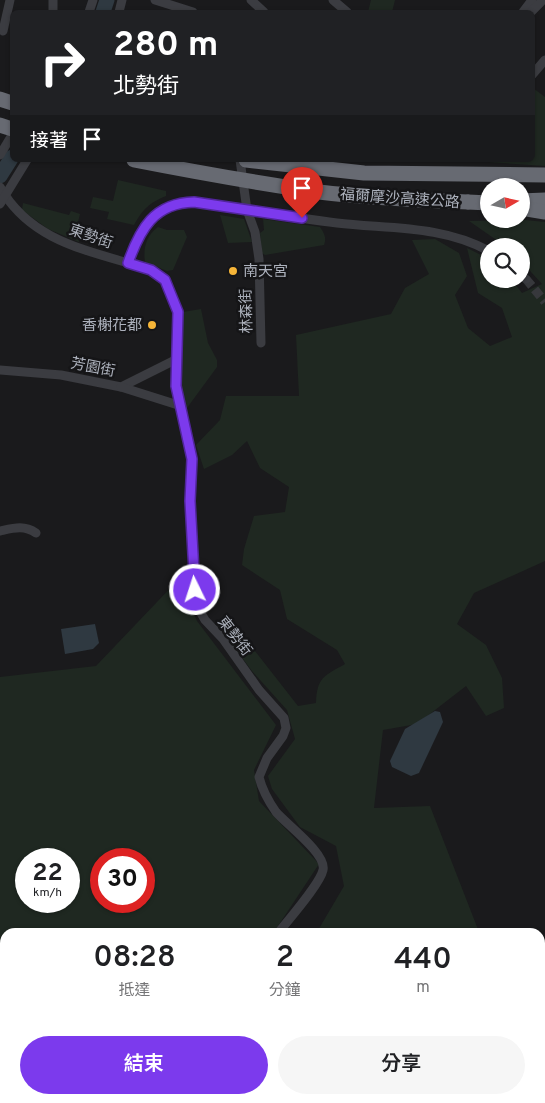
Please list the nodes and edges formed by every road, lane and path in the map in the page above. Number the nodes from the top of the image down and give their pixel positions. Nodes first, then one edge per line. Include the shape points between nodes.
1 (10, 0) edge
2 (155, 0) edge
3 (251, 0) edge
4 (332, 0) edge
5 (543, 0) edge
6 (187, 10) edge
7 (260, 10) edge
8 (344, 10) edge
9 (533, 10) edge
10 (5, 31) edge
11 (545, 60) edge
12 (535, 72) edge
13 (10, 138) edge
14 (0, 155) edge
15 (26, 162) edge
16 (144, 162) edge
17 (240, 162) edge
18 (264, 162) edge
19 (545, 175) edge
20 (0, 187) edge
21 (2, 200) edge
22 (545, 200) edge
23 (530, 201) edge
24 (480, 203) edge
25 (247, 210) junction
26 (530, 210) edge
27 (545, 212) edge
28 (480, 246) edge
29 (128, 263) junction
30 (260, 343) dead end
31 (175, 360) junction
32 (0, 370) edge
33 (121, 387) junction
34 (178, 404) junction
35 (0, 532) edge
36 (36, 533) dead end
37 (282, 928) edge

1 - 10 street
2 - 6 street
3 - 7 street
4 - 8 street
5 - 9 street
11 - 12 street
13 - 14 street
15 - 21 street
16 - 24 highway, 福爾摩沙高速公路, bridge via 319,192
17 - 25 street, 林森街
18 - 19 highway, 福爾摩沙高速公路 via 364,173
20 - 21 street, 東勢街
21 - 29 street, 東勢街 via 44,234
22 - 23 highway
25 - 28 street via 337,223 436,232 463,238
25 - 29 street via 194,202 168,207 144,226
25 - 30 street, 林森街 via 256,232 259,259
26 - 27 highway
29 - 31 street, 東勢街 via 151,270 170,288 178,312
31 - 33 street, 芳園街
31 - 34 street, 東勢街
32 - 33 street, 芳園街 via 61,375
33 - 34 street
34 - 37 street, 東勢街 via 192,459 190,501 195,603 284,718 286,728 283,736 267,758 259,777 276,812 319,853 324,864 320,876
35 - 36 street via 22,527

